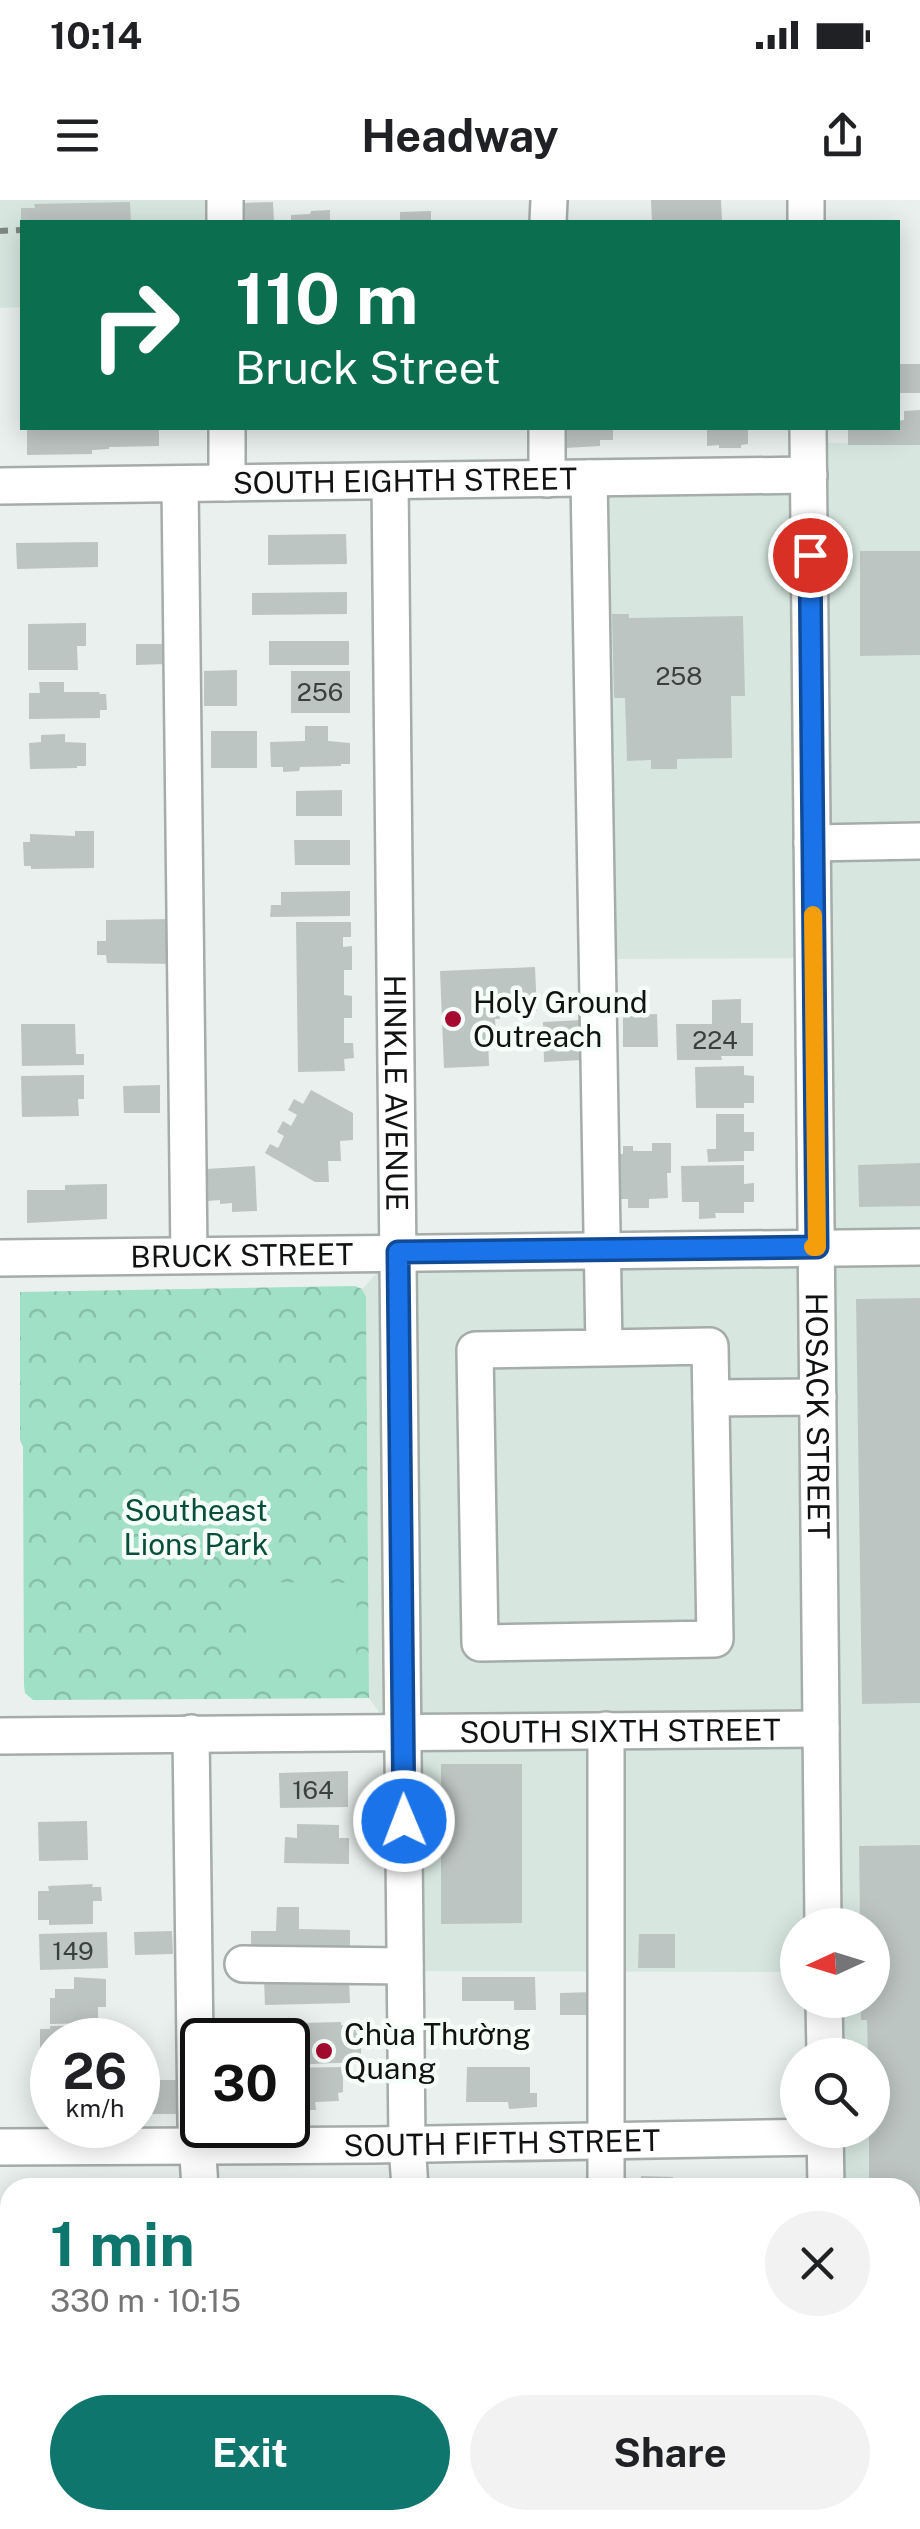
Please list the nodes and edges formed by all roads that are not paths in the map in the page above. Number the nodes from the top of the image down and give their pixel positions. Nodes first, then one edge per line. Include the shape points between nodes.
1 (226, 430) edge
2 (547, 430) edge
3 (808, 430) edge
4 (809, 475) junction
5 (590, 478) junction
6 (547, 479) junction
7 (390, 481) junction
8 (228, 483) junction
9 (180, 484) junction
10 (0, 486) edge
11 (920, 841) edge
12 (812, 843) junction
13 (830, 1247) junction
14 (920, 1247) edge
15 (602, 1250) junction
16 (398, 1252) junction
17 (189, 1255) junction
18 (0, 1258) edge
19 (604, 1348) junction
20 (818, 1396) junction
21 (710, 1398) junction
22 (821, 1729) junction
23 (606, 1730) junction
24 (403, 1731) junction
25 (191, 1733) junction
26 (0, 1736) edge
27 (823, 1908) edge
28 (243, 1964) dead end
29 (405, 1966) junction
30 (195, 2018) edge
31 (780, 2135) edge
32 (606, 2140) junction
33 (406, 2143) junction
34 (180, 2145) edge
35 (310, 2145) edge
36 (0, 2147) edge
37 (197, 2148) edge
38 (825, 2148) edge
39 (199, 2178) edge
40 (409, 2178) edge
41 (606, 2178) edge
42 (826, 2178) edge

1 - 8 street
2 - 6 street
3 - 4 street, HOSACK STREET
4 - 5 street, SOUTH EIGHTH STREET
4 - 12 street, HOSACK STREET
5 - 6 street, SOUTH EIGHTH STREET
5 - 15 street
6 - 7 street, SOUTH EIGHTH STREET
7 - 8 street, SOUTH EIGHTH STREET
7 - 16 street, HINKLE AVENUE
8 - 9 street, SOUTH EIGHTH STREET
9 - 10 street, SOUTH EIGHTH STREET
9 - 17 street
11 - 12 street
12 - 13 street, HOSACK STREET
13 - 14 street, BRUCK STREET
13 - 15 street, BRUCK STREET
13 - 20 street, HOSACK STREET
15 - 16 street, BRUCK STREET
15 - 19 street
16 - 17 street, BRUCK STREET
16 - 24 street, HINKLE AVENUE
17 - 18 street, BRUCK STREET
19 - 21 street via 710,1346
19 - 21 street via 475,1350 480,1643 715,1639
20 - 21 street
20 - 22 street, HOSACK STREET
22 - 23 street, SOUTH SIXTH STREET
22 - 27 street, HOSACK STREET
23 - 24 street, SOUTH SIXTH STREET
23 - 32 street
24 - 25 street, SOUTH SIXTH STREET
24 - 29 street, HINKLE AVENUE
25 - 26 street, SOUTH SIXTH STREET
25 - 30 street
28 - 29 street
29 - 33 street, HINKLE AVENUE
31 - 32 street, SOUTH FIFTH STREET
32 - 33 street, SOUTH FIFTH STREET
32 - 41 street
33 - 35 street, SOUTH FIFTH STREET
33 - 40 street, HINKLE AVENUE
34 - 36 street, SOUTH FIFTH STREET
37 - 39 street
38 - 42 street

